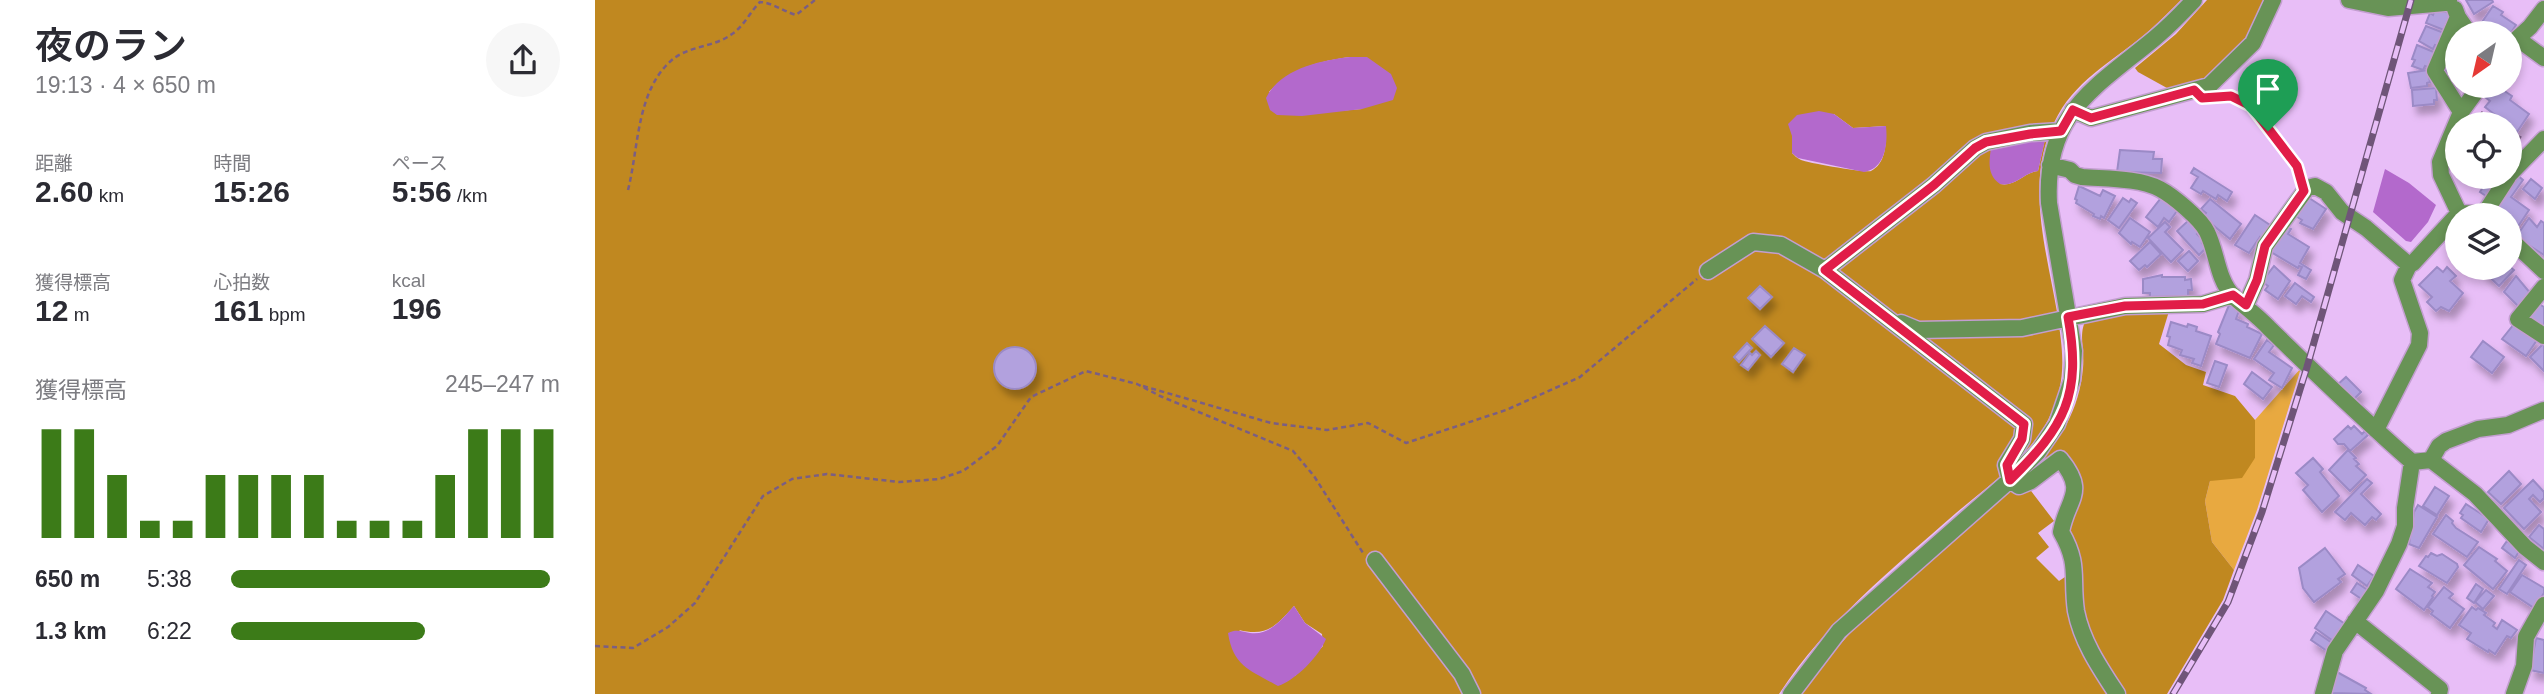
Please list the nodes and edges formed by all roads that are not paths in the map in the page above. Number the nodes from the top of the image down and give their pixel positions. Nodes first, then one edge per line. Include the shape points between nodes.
1 (2194, 0) edge
2 (2273, 0) edge
3 (2349, 0) edge
4 (2451, 0) edge
5 (2544, 9) edge
6 (2458, 17) junction
7 (2461, 21) edge
8 (2522, 34) edge
9 (2522, 46) edge
10 (2544, 58) edge
11 (2471, 98) edge
12 (2464, 108) junction
13 (2073, 110) junction
14 (2061, 131) junction
15 (2544, 139) edge
16 (2522, 162) edge
17 (2050, 165) junction
18 (2454, 203) edge
19 (2445, 228) edge
20 (2522, 250) edge
21 (2409, 265) junction
22 (1825, 270) junction
23 (1708, 271) road end
24 (2544, 271) edge
25 (2544, 288) edge
26 (2239, 300) junction
27 (2068, 317) junction
28 (1887, 318) junction
29 (2544, 336) edge
30 (2544, 410) edge
31 (2376, 430) junction
32 (2431, 460) junction
33 (2412, 462) junction
34 (2010, 480) junction
35 (1375, 560) road end
36 (2544, 562) edge
37 (2544, 605) edge
38 (2355, 621) junction
39 (1472, 694) edge
40 (1791, 694) edge
41 (2117, 694) edge
42 (2323, 694) edge
43 (2439, 694) edge
44 (2514, 694) edge

1 - 13 street
2 - 13 street via 2253,43 2209,86 2091,118
3 - 4 street via 2388,8
4 - 6 street
5 - 8 street
6 - 7 street
6 - 12 street via 2435,71
9 - 10 street
11 - 12 street
12 - 18 street via 2440,162
13 - 14 street
14 - 17 street
14 - 22 street via 1997,140 1975,148
15 - 16 street
17 - 26 street via 2075,175 2162,190 2208,233 2228,289
17 - 27 street via 2049,203
19 - 21 street
20 - 24 street
21 - 26 street via 2315,186 2304,191 2265,246 2257,280
21 - 31 street via 2402,280 2420,333 2419,345
22 - 23 street via 1781,244 1753,242
22 - 28 street
25 - 29 street via 2518,319
26 - 27 street via 2125,306
26 - 31 street
27 - 28 street via 1997,330 1918,330
27 - 34 street via 2074,366 2064,409 2049,438
28 - 34 street via 2024,424 2022,439 2007,465
30 - 32 street via 2446,441
31 - 33 street
32 - 33 street
32 - 36 street via 2475,494
33 - 38 street via 2399,544
34 - 40 street via 1857,613
34 - 41 street via 2019,486 2031,481 2060,459 2074,478 2074,497 2061,532 2074,559 2076,608 2085,639
35 - 39 street via 1462,674
37 - 44 street via 2526,637 2524,666
38 - 42 street via 2336,650
38 - 43 street via 2440,689

